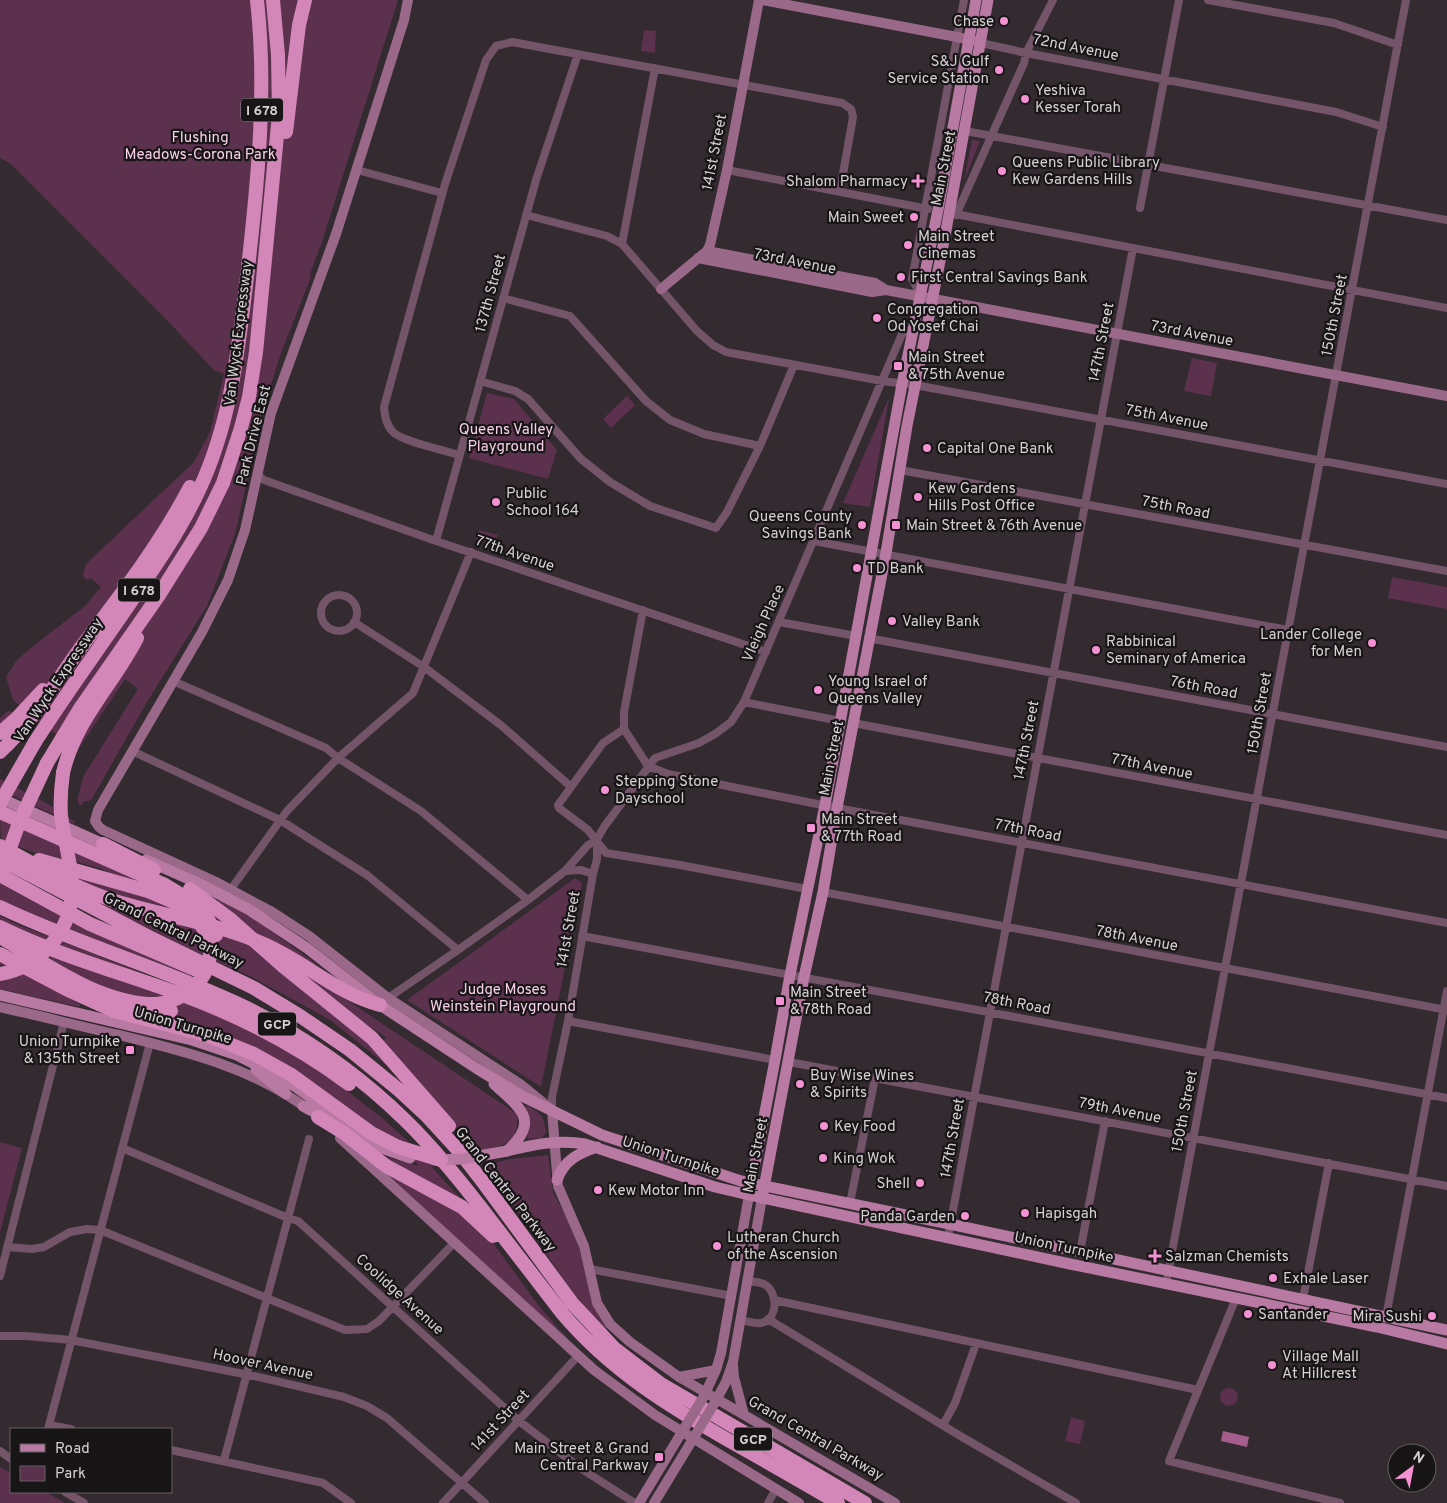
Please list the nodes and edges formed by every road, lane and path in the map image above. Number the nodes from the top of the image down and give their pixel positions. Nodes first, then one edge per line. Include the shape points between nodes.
1 (257, 0) edge
2 (273, 0) edge
3 (305, 0) edge
4 (408, 0) edge
5 (760, 0) edge
6 (964, 0) edge
7 (976, 0) edge
8 (988, 0) edge
9 (1053, 0) edge
10 (1180, 0) edge
11 (1208, 0) edge
12 (1406, 0) edge
13 (963, 38) junction
14 (981, 43) junction
15 (1398, 45) junction
16 (1026, 53) junction
17 (578, 54) junction
18 (655, 68) junction
19 (1164, 80) junction
20 (743, 85) junction
21 (1383, 127) junction
22 (965, 131) junction
23 (992, 135) junction
24 (1149, 164) junction
25 (357, 170) junction
26 (727, 170) junction
27 (840, 191) junction
28 (442, 193) junction
29 (1369, 205) junction
30 (926, 208) junction
31 (1140, 208) dead end
32 (948, 213) junction
33 (526, 215) junction
34 (1447, 220) edge
35 (622, 244) junction
36 (1133, 248) junction
37 (702, 255) junction
38 (661, 289) junction
39 (1352, 290) junction
40 (503, 298) junction
41 (927, 298) junction
42 (1447, 308) edge
43 (259, 325) junction
44 (915, 328) junction
45 (1117, 334) junction
46 (794, 365) junction
47 (1336, 375) junction
48 (480, 381) junction
49 (882, 381) junction
50 (902, 384) junction
51 (915, 385) junction
52 (1447, 396) edge
53 (1101, 419) junction
54 (222, 427) junction
55 (760, 446) junction
56 (459, 455) junction
57 (1321, 460) junction
58 (900, 470) junction
59 (258, 475) junction
60 (1447, 484) edge
61 (1085, 504) junction
62 (436, 541) junction
63 (814, 541) junction
64 (1304, 545) junction
65 (872, 551) junction
66 (471, 552) junction
67 (886, 553) junction
68 (1447, 571) edge
69 (1069, 588) junction
70 (160, 595) junction
71 (643, 610) junction
72 (354, 622) junction
73 (779, 622) junction
74 (1288, 630) junction
75 (856, 636) junction
76 (868, 638) junction
77 (766, 652) junction
78 (424, 667) junction
79 (1053, 673) junction
80 (173, 680) junction
81 (744, 702) junction
82 (1273, 714) junction
83 (840, 721) junction
84 (20, 723) junction
85 (853, 723) junction
86 (624, 729) junction
87 (0, 733) edge
88 (1447, 747) edge
89 (132, 751) junction
90 (0, 752) edge
91 (338, 758) junction
92 (1037, 758) junction
93 (648, 766) junction
94 (570, 786) junction
95 (0, 798) edge
96 (1257, 799) junction
97 (0, 803) edge
98 (825, 805) junction
99 (836, 808) junction
100 (0, 812) edge
101 (280, 820) junction
102 (98, 827) joint
103 (1447, 835) edge
104 (596, 841) junction
105 (1021, 842) junction
106 (103, 844) junction
107 (0, 846) edge
108 (0, 859) edge
109 (565, 871) junction
110 (593, 874) junction
111 (0, 876) edge
112 (1241, 884) junction
113 (231, 889) junction
114 (807, 889) junction
115 (823, 892) junction
116 (528, 900) junction
117 (0, 907) edge
118 (1447, 923) edge
119 (0, 927) edge
120 (1005, 927) junction
121 (582, 936) junction
122 (0, 937) edge
123 (458, 950) junction
124 (0, 954) edge
125 (1225, 969) junction
126 (0, 974) edge
127 (790, 975) junction
128 (804, 977) junction
129 (1447, 991) edge
130 (0, 994) edge
131 (384, 1001) junction
132 (94, 1002) junction
133 (0, 1007) edge
134 (1445, 1010) edge
135 (989, 1012) junction
136 (300, 1016) junction
137 (568, 1021) junction
138 (64, 1022) junction
139 (150, 1043) junction
140 (213, 1046) junction
141 (1209, 1053) junction
142 (776, 1060) junction
143 (789, 1062) junction
144 (476, 1068) junction
145 (875, 1078) junction
146 (286, 1094) junction
147 (1428, 1094) junction
148 (973, 1097) junction
149 (1447, 1098) edge
150 (303, 1106) junction
151 (552, 1110) junction
152 (318, 1117) junction
153 (1105, 1121) junction
154 (582, 1125) junction
155 (310, 1138) dead end
156 (1193, 1138) junction
157 (554, 1142) junction
158 (574, 1142) junction
159 (379, 1147) junction
160 (597, 1147) junction
161 (122, 1148) junction
162 (506, 1151) junction
163 (441, 1160) junction
164 (1329, 1163) junction
165 (1412, 1179) junction
166 (557, 1180) junction
167 (752, 1182) junction
168 (765, 1185) junction
169 (1447, 1186) edge
170 (749, 1195) junction
171 (494, 1196) junction
172 (762, 1198) junction
173 (850, 1203) junction
174 (288, 1218) junction
175 (951, 1224) junction
176 (496, 1227) junction
177 (100, 1230) junction
178 (948, 1237) junction
179 (454, 1243) junction
180 (7, 1246) junction
181 (1080, 1252) junction
182 (590, 1269) junction
183 (1168, 1270) junction
184 (0, 1276) edge
185 (538, 1281) junction
186 (748, 1281) junction
187 (1166, 1284) junction
188 (732, 1296) junction
189 (1236, 1298) junction
190 (267, 1299) junction
191 (1302, 1299) junction
192 (774, 1300) junction
193 (394, 1307) junction
194 (1386, 1317) junction
195 (768, 1319) junction
196 (741, 1320) junction
197 (1447, 1330) edge
198 (0, 1336) edge
199 (71, 1340) junction
200 (976, 1344) junction
201 (1447, 1344) edge
202 (578, 1357) junction
203 (733, 1362) junction
204 (716, 1370) junction
205 (247, 1375) junction
206 (678, 1377) junction
207 (1198, 1390) junction
208 (704, 1395) junction
209 (715, 1402) junction
210 (744, 1416) junction
211 (519, 1421) junction
212 (943, 1425) junction
213 (48, 1427) edge
214 (684, 1430) junction
215 (695, 1436) junction
216 (172, 1450) edge
217 (224, 1460) junction
218 (461, 1484) junction
219 (776, 1489) junction
220 (67, 1493) edge
221 (84, 1503) edge
222 (351, 1503) edge
223 (444, 1503) edge
224 (485, 1503) edge
225 (637, 1503) edge
226 (654, 1503) edge
227 (768, 1503) edge
228 (800, 1503) edge
229 (838, 1503) edge
230 (865, 1503) edge
231 (895, 1503) edge
232 (1076, 1503) edge
233 (1340, 1503) edge

1 - 54 highway, Van Wyck Expressway / I 678 via 262,89 260,147 238,348
2 - 43 highway, Van Wyck Expressway / I 678 via 279,115
3 - 43 highway via 299,25 270,277
4 - 25 street, Park Drive East
5 - 13 street, 72nd Avenue
5 - 20 street, 141st Street
6 - 13 street, Main Street
7 - 13 main road, Main Street
8 - 14 main road, Main Street
9 - 16 street
10 - 19 street
11 - 15 street via 1334,23
12 - 15 street, 150th Street
13 - 14 street, 72nd Avenue
13 - 30 street, Main Street
13 - 32 main road, Main Street
14 - 16 street, 72nd Avenue
14 - 22 main road, Main Street
15 - 21 street, 150th Street
16 - 19 street, 72nd Avenue
16 - 23 street
17 - 18 street
17 - 28 street via 512,42 496,46 486,60
17 - 33 street, 137th Street
18 - 20 street
18 - 35 street
19 - 21 street, 72nd Avenue via 1336,112
19 - 24 street
20 - 26 street, 141st Street
20 - 27 street via 842,103 851,109 853,117
21 - 29 street, 150th Street
22 - 23 street
22 - 32 main road, Main Street
23 - 24 street
23 - 32 street
24 - 29 street
24 - 31 street
25 - 28 street
25 - 59 street, Park Drive East via 271,412
26 - 27 street
26 - 37 street, 141st Street via 710,244
27 - 30 street
28 - 56 street via 384,407 386,421 394,433
29 - 34 street
29 - 39 street, 150th Street
30 - 32 street
30 - 41 street, Main Street via 912,279
32 - 36 street
32 - 41 main road, Main Street
33 - 35 street via 607,236
33 - 40 street, 137th Street
35 - 38 street, 75th Avenue
36 - 39 street
36 - 45 street, 147th Street
37 - 38 street
37 - 41 street, 73rd Avenue via 872,292 886,290
38 - 46 street, 75th Avenue via 713,345 726,352
39 - 42 street
39 - 47 street, 150th Street
40 - 48 street, 137th Street
40 - 55 street via 570,316 646,401 670,420 704,434
41 - 44 main road, Main Street
41 - 45 street, 73rd Avenue
41 - 51 main road, Main Street via 924,349
43 - 70 highway, Van Wyck Expressway / I 678 via 247,404 230,463 201,528
44 - 49 street, Vleigh Place via 902,334
44 - 50 main road, Main Street
45 - 47 street, 73rd Avenue
45 - 53 street, 147th Street
46 - 49 street, 75th Avenue
46 - 55 street
47 - 52 street, 73rd Avenue
47 - 57 street, 150th Street
48 - 55 street via 528,398 581,459 610,482 650,506 716,528
48 - 56 street, 137th Street
49 - 50 street, 75th Avenue
49 - 63 street, Vleigh Place
50 - 51 street, 75th Avenue
50 - 65 main road, Main Street
51 - 53 street, 75th Avenue
51 - 58 main road, Main Street
53 - 57 street, 75th Avenue
53 - 61 street, 147th Street
54 - 84 highway via 144,565
54 - 97 highway, Van Wyck Expressway / I 678, bridge via 200,489 171,542 35,742
56 - 62 street, 137th Street
57 - 60 street, 75th Avenue
57 - 64 street, 150th Street
58 - 61 street, 75th Road
58 - 67 main road, Main Street
59 - 62 street, 77th Avenue via 266,481
59 - 80 street, Park Drive East via 245,530 228,580
61 - 64 street, 75th Road
61 - 69 street, 147th Street
62 - 66 street, 77th Avenue
63 - 65 street
63 - 73 street, Vleigh Place
64 - 68 street, 75th Road
64 - 74 street, 150th Street
65 - 67 street
65 - 75 main road, Main Street
66 - 71 street, 77th Avenue
66 - 78 street
67 - 69 street
67 - 76 main road, Main Street
69 - 74 street
69 - 79 street, 147th Street
70 - 111 highway, Van Wyck Expressway / I 678, bridge via 79,710 48,763 19,823
70 - 126 highway, bridge via 128,655 77,732 67,756 60,798 73,880 70,910 61,930 45,951 21,967
71 - 77 street, 77th Avenue
71 - 86 street via 624,712
72 - 72 street via 356,608 347,597 333,596 323,604 322,621 330,629 344,630
72 - 78 street
73 - 75 street
73 - 77 street, Vleigh Place
74 - 82 street, 150th Street
75 - 83 main road, Main Street
76 - 79 street, 76th Road
76 - 85 main road, Main Street
77 - 81 street, Vleigh Place
78 - 91 street via 413,694
78 - 94 street via 502,726
79 - 82 street, 76th Road
79 - 92 street, 147th Street
80 - 89 street, Park Drive East
80 - 91 street via 326,748
81 - 83 street
81 - 93 street, Vleigh Place via 731,722 715,734 655,758
82 - 88 street, 76th Road
82 - 96 street, 150th Street
83 - 98 main road, Main Street
84 - 87 highway
84 - 90 highway
85 - 92 street, 77th Avenue
85 - 99 main road, Main Street
86 - 93 street
86 - 94 street via 603,743
89 - 101 street
89 - 102 street, Park Drive East via 98,810 95,821
91 - 101 street
91 - 116 street via 421,811
92 - 96 street, 77th Avenue
92 - 105 street, 147th Street
93 - 98 street, 77th Road via 668,774
93 - 104 street, Vleigh Place
94 - 104 street via 559,808 588,830
95 - 106 main road, Union Turnpike
96 - 103 street, 77th Avenue
96 - 112 street, 150th Street
98 - 99 street, 77th Road
98 - 114 main road, Main Street
99 - 105 street, 77th Road
99 - 115 main road, Main Street
100 - 132 highway, bridge via 165,885 198,905 208,919 218,952 216,966 200,995 184,1006 155,1013
101 - 113 street
101 - 123 street via 367,875
102 - 113 street, Union Turnpike
104 - 109 street, Vleigh Place via 588,845
104 - 110 street, 141st Street via 597,859
104 - 114 street via 606,853
105 - 112 street, 77th Road
105 - 120 street, 147th Street
106 - 131 main road, Union Turnpike via 182,875 242,906
106 - 171 highway, bridge via 187,887 230,918 283,966 361,1028 461,1142
107 - 122 highway, bridge via 174,902 193,915 205,931 208,965 201,980 188,994 172,1002 128,1002 92,989
107 - 131 highway via 99,896 236,933 286,955 344,992 368,1002
108 - 136 highway, Grand Central Parkway / GCP via 254,988
109 - 110 street via 581,870
109 - 116 street, Vleigh Place
110 - 121 street, 141st Street
111 - 136 highway via 90,924
112 - 118 street, 77th Road
112 - 125 street, 150th Street
113 - 131 street, Union Turnpike via 290,924
114 - 127 main road, Main Street
115 - 120 street, 78th Avenue
115 - 128 main road, Main Street
116 - 123 street, Vleigh Place
117 - 176 highway, Grand Central Parkway / GCP via 201,987 302,1039 361,1082 405,1120
119 - 176 highway via 53,950 203,1003 252,1024 305,1053 397,1122
120 - 125 street, 78th Avenue
120 - 135 street, 147th Street
121 - 127 street, 78th Road
121 - 137 street, 141st Street
123 - 131 street, Vleigh Place
124 - 132 highway
125 - 134 street, 78th Avenue
125 - 141 street, 150th Street
127 - 128 street, 78th Road
127 - 142 main road, Main Street
128 - 135 street, 78th Road
128 - 143 main road, Main Street
129 - 134 street
130 - 140 main road, Union Turnpike
131 - 144 main road, Union Turnpike
131 - 151 street, Union Turnpike via 520,1084
132 - 163 highway, bridge via 123,1014 207,1035 254,1054 290,1074 371,1133 398,1147
133 - 138 street, Union Turnpike
134 - 147 street
135 - 141 street, 78th Road
135 - 148 street, 147th Street
136 - 171 highway, Grand Central Parkway / GCP via 356,1054 400,1090 454,1145
137 - 142 street
137 - 151 street, 141st Street
138 - 139 street, Union Turnpike
138 - 180 street
139 - 146 street, Union Turnpike via 209,1060
139 - 161 street
140 - 146 main road via 247,1064
140 - 159 main road, Union Turnpike via 273,1073
141 - 147 street, 78th Road
141 - 156 street, 150th Street
142 - 167 main road, Main Street
143 - 145 street, 79th Avenue
143 - 168 main road, Main Street
144 - 151 main road, Union Turnpike
144 - 162 main road via 518,1107 523,1116 523,1134
145 - 148 street, 79th Avenue
145 - 173 street
146 - 150 street, Union Turnpike
147 - 149 street, 78th Road
147 - 165 street
148 - 153 street, 79th Avenue
148 - 175 street, 147th Street
150 - 152 street
150 - 159 main road
151 - 154 main road, Union Turnpike
151 - 157 street, Grand Central Parkway
152 - 179 street
152 - 185 highway via 386,1166 462,1207
153 - 156 street, 79th Avenue
153 - 181 street
154 - 158 main road
154 - 167 main road, Union Turnpike via 675,1160
155 - 174 street
156 - 164 street, 79th Avenue
156 - 183 street, 150th Street
157 - 158 main road, Union Turnpike
157 - 162 main road, Union Turnpike
157 - 166 street, Grand Central Parkway
158 - 160 main road, Union Turnpike
159 - 163 main road, Union Turnpike, bridge via 410,1158
160 - 166 main road via 572,1158
160 - 170 main road, Union Turnpike via 715,1187
161 - 174 street, Coolidge Avenue
161 - 177 street
162 - 163 main road, Union Turnpike, bridge via 474,1158
164 - 165 street, 79th Avenue
164 - 191 street
165 - 169 street, 79th Avenue
165 - 194 street
166 - 182 street, Grand Central Parkway via 582,1240
167 - 168 main road, Union Turnpike
167 - 170 main road, Main Street
168 - 172 main road, Main Street
168 - 173 main road, Union Turnpike
170 - 172 main road, Union Turnpike
170 - 188 street, Main Street
171 - 230 highway, Grand Central Parkway / GCP via 572,1303 629,1360 711,1415
172 - 178 main road, Union Turnpike
172 - 186 street, Main Street
173 - 175 main road, Union Turnpike
174 - 190 street
174 - 193 street, Coolidge Avenue via 298,1220
175 - 178 street, 147th Street
175 - 181 main road, Union Turnpike
176 - 185 highway, Grand Central Parkway / GCP
177 - 180 street via 70,1232 44,1247
177 - 190 street
177 - 199 street
178 - 187 main road, Union Turnpike
179 - 193 street
179 - 202 street
180 - 184 street
181 - 183 main road, Union Turnpike
182 - 188 street
182 - 206 street, Grand Central Parkway via 598,1303 610,1324 622,1337
183 - 187 street, 150th Street
183 - 191 main road, Union Turnpike
185 - 229 highway, Grand Central Parkway / GCP via 579,1333 629,1378
186 - 192 street via 769,1288
186 - 196 street, Main Street
187 - 189 main road, Union Turnpike
188 - 204 street, Main Street
189 - 201 main road, Union Turnpike
189 - 207 street
190 - 193 street via 346,1330 367,1329
190 - 205 street
191 - 194 main road, Union Turnpike
192 - 195 street via 774,1310
192 - 200 street
193 - 211 street, Coolidge Avenue
194 - 197 main road, Union Turnpike
195 - 196 street via 759,1323
195 - 212 street
196 - 203 street, Main Street
198 - 199 street, Hoover Avenue
199 - 205 street, Hoover Avenue
199 - 213 street
200 - 207 street
200 - 212 street via 955,1403
202 - 211 street, 141st Street
202 - 214 street via 617,1388
203 - 209 street, Main Street
203 - 210 street
204 - 206 street
204 - 208 street, Main Street
205 - 217 street
205 - 218 street, Hoover Avenue via 324,1391 367,1406 394,1424
206 - 208 street, Grand Central Parkway
207 - 233 street via 1169,1460
208 - 209 street, Grand Central Parkway
208 - 214 street, Main Street, bridge
209 - 210 street, Grand Central Parkway
209 - 215 street, Main Street, bridge
210 - 231 street, Grand Central Parkway
211 - 218 street, 141st Street
211 - 225 street, Coolidge Avenue via 593,1476
212 - 232 street
214 - 215 street
214 - 225 street, Main Street
215 - 219 street
215 - 226 street, Main Street
216 - 217 street
217 - 222 street via 323,1483
218 - 223 street, 141st Street
218 - 224 street, Hoover Avenue
219 - 227 street
219 - 228 street
220 - 221 street

